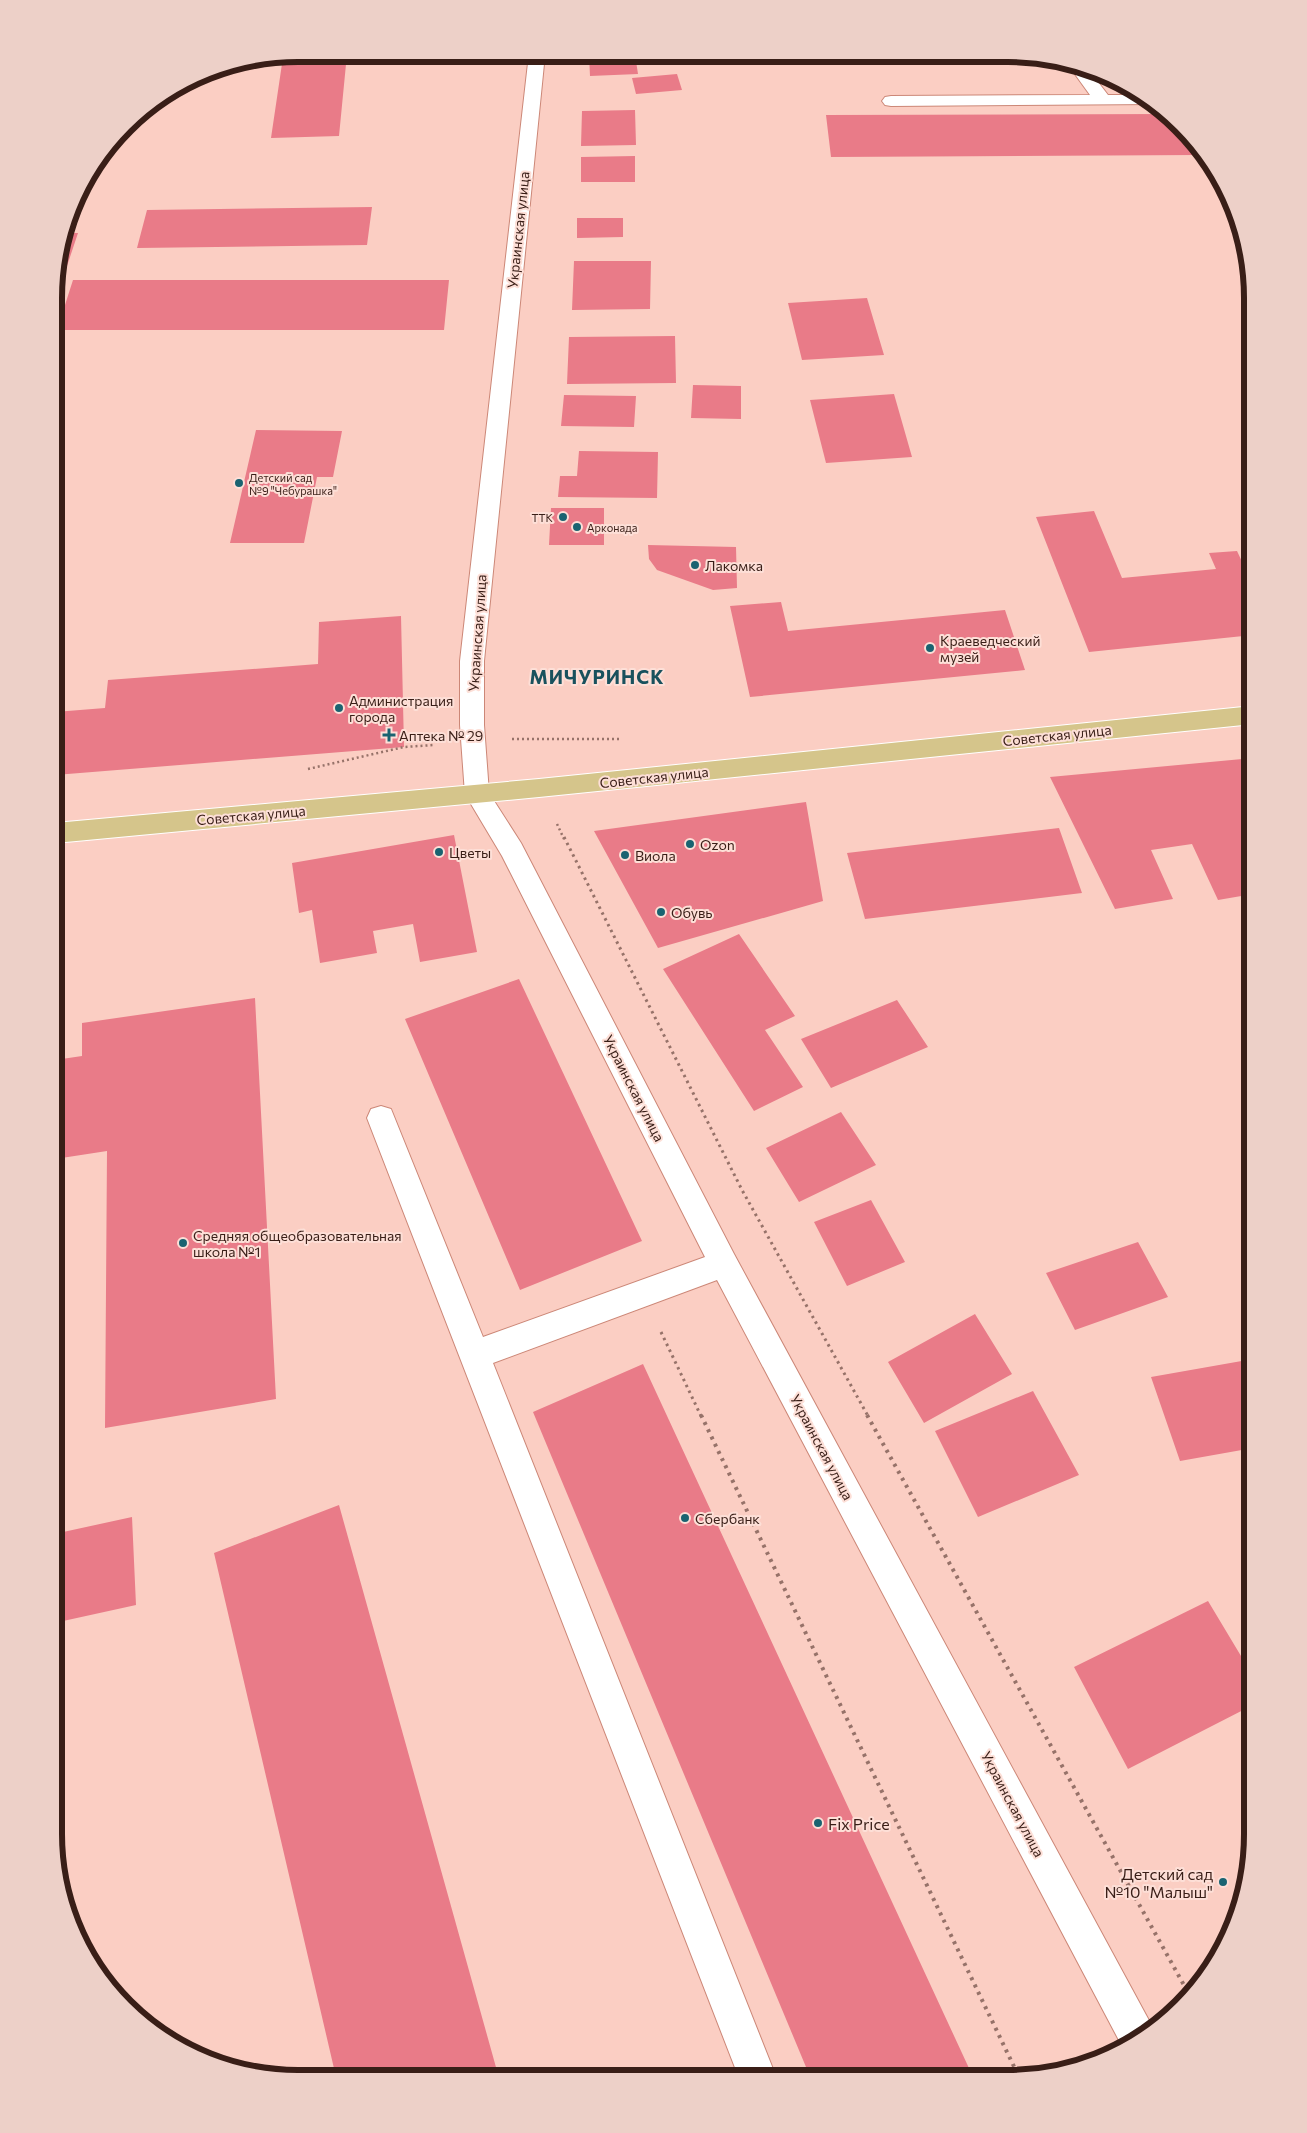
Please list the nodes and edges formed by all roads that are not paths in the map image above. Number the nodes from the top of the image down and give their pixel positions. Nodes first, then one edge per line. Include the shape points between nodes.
1 (536, 62) edge
2 (1084, 75) edge
3 (1102, 99) junction
4 (1135, 100) edge
5 (891, 101) dead end
6 (1244, 716) edge
7 (478, 794) junction
8 (62, 832) edge
9 (381, 1118) dead end
10 (724, 1264) junction
11 (475, 1355) junction
12 (1135, 2034) edge
13 (755, 2070) edge

1 - 7 street, Украинская улица via 472,661 472,725
2 - 3 street
3 - 4 street
3 - 5 street
6 - 7 main road, Советская улица
7 - 8 main road, Советская улица
7 - 10 street, Украинская улица via 512,850
9 - 11 street
10 - 11 street
10 - 12 street, Украинская улица
11 - 13 street

